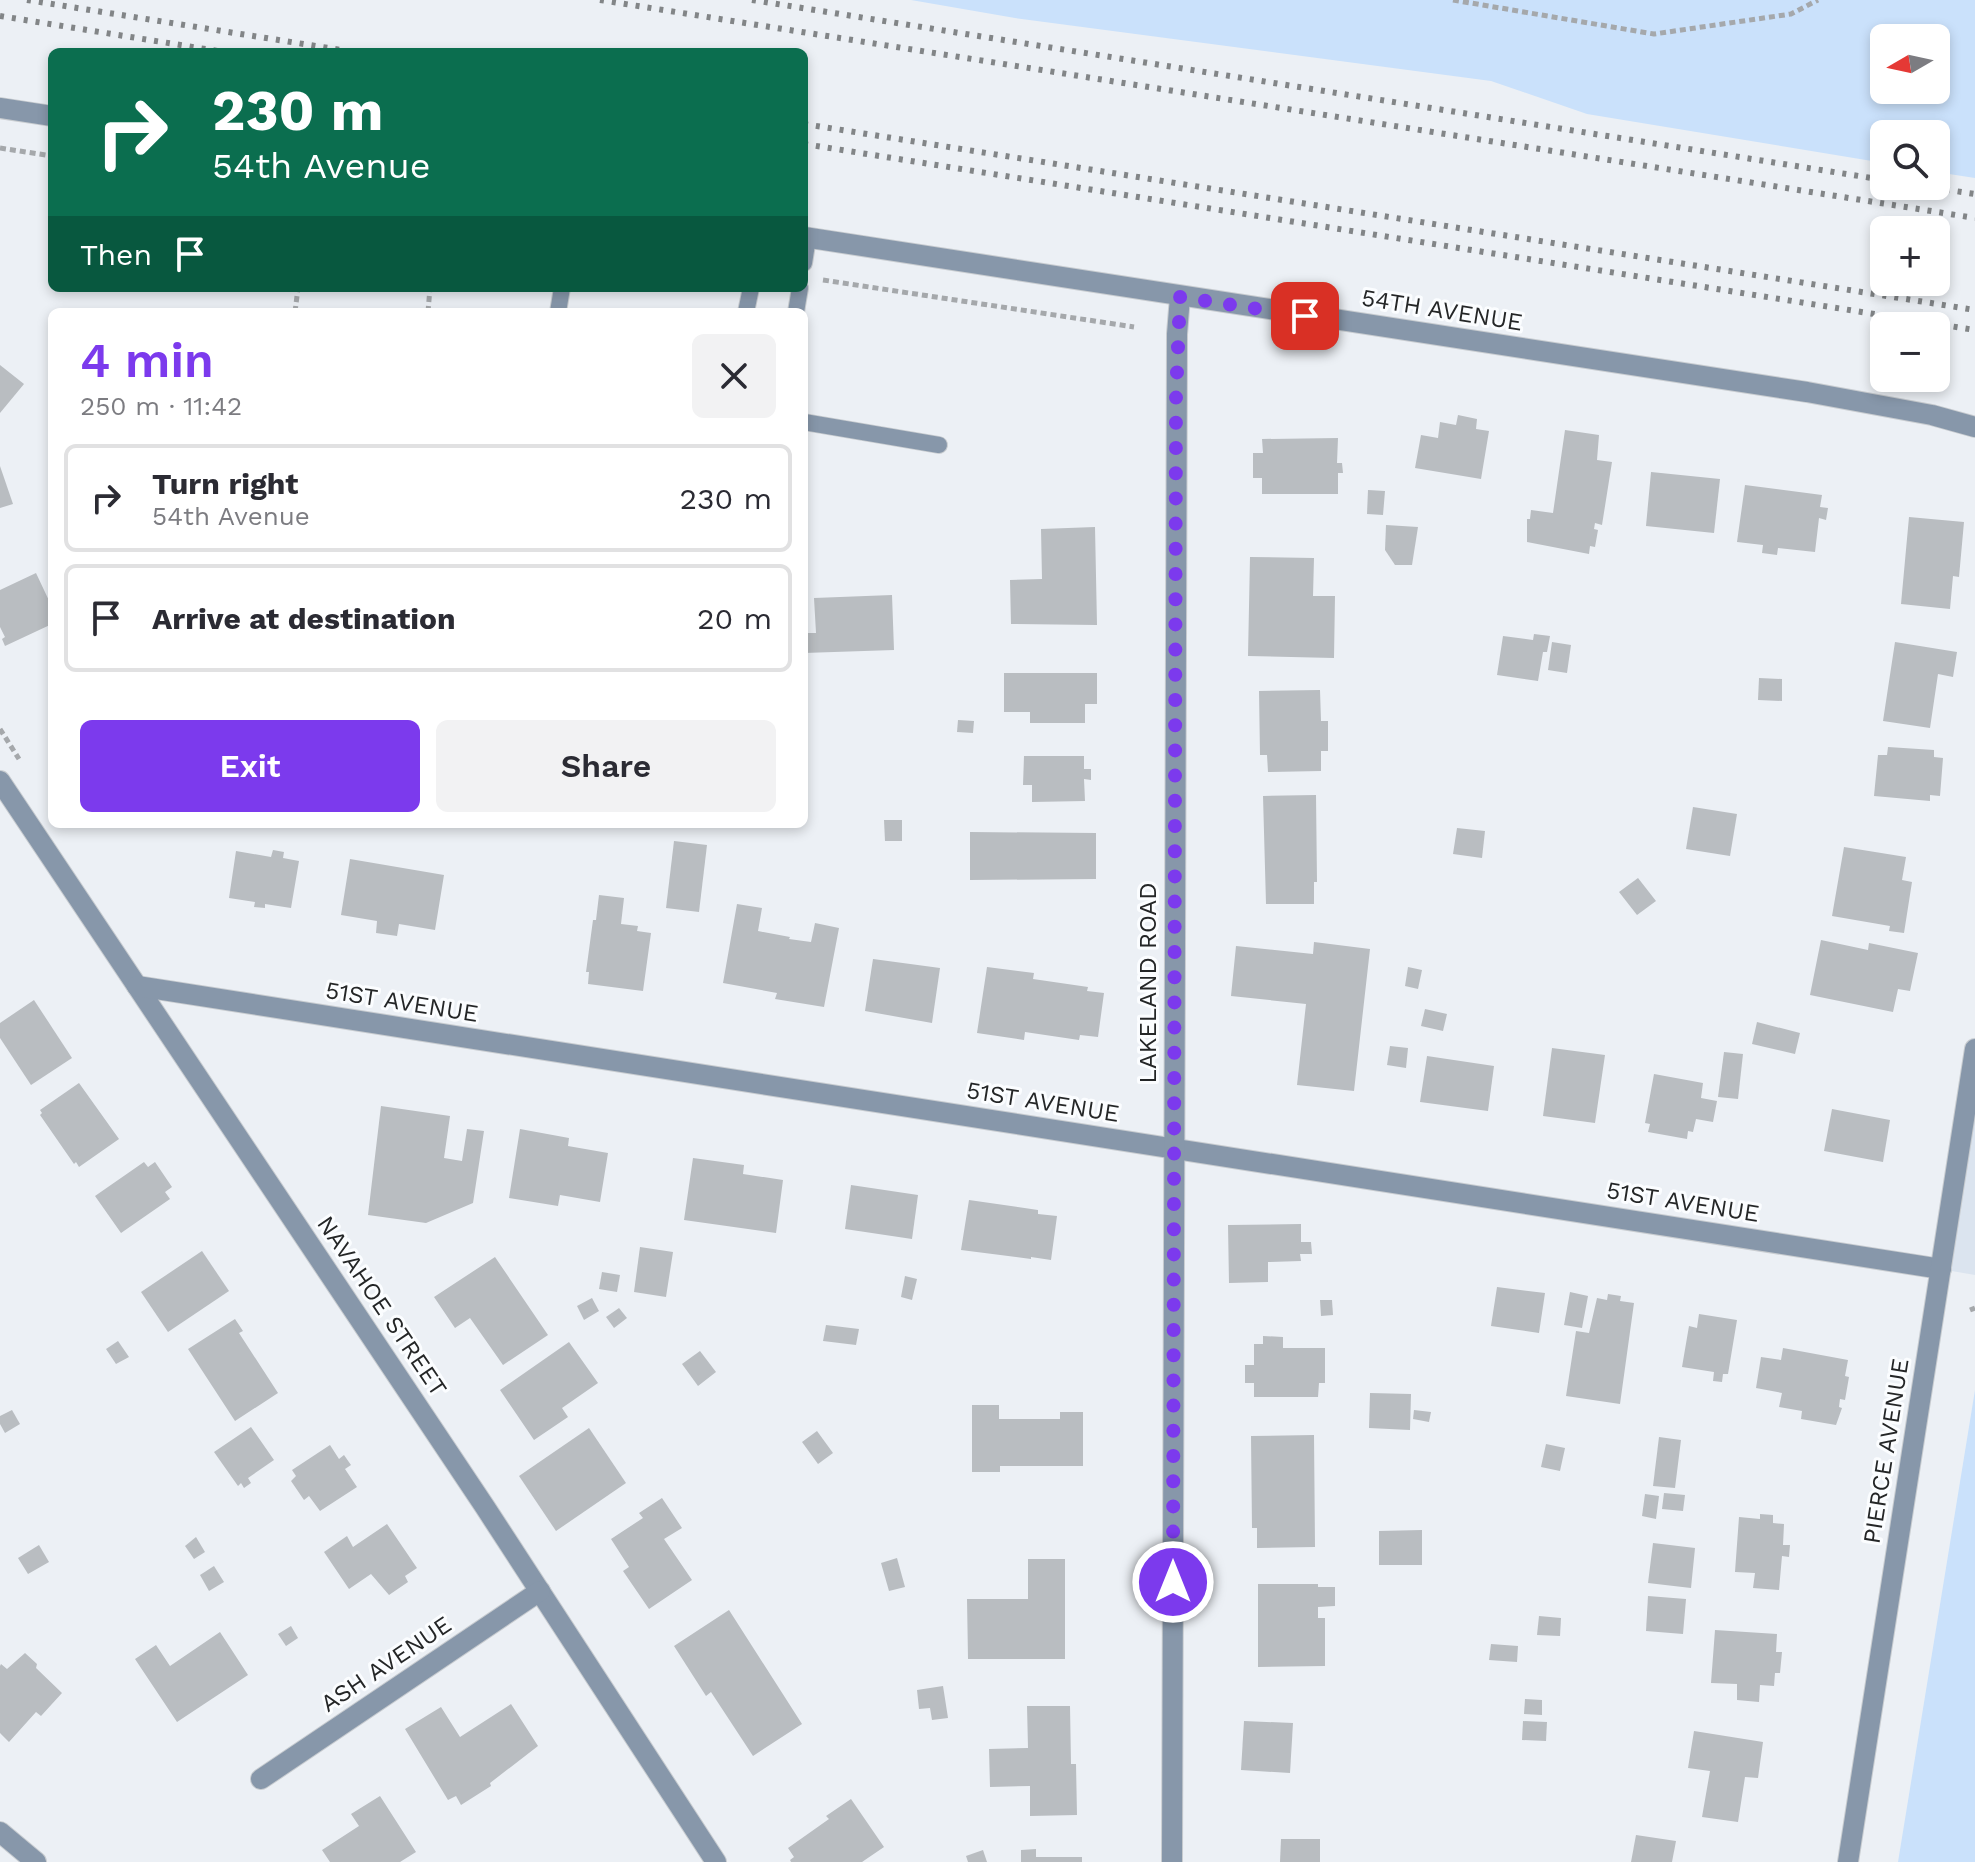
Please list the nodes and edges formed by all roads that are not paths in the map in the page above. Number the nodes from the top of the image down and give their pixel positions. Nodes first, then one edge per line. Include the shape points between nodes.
1 (0, 108) edge
2 (48, 115) edge
3 (808, 237) edge
4 (1180, 297) junction
5 (808, 423) edge
6 (1975, 427) edge
7 (939, 445) dead end
8 (0, 781) edge
9 (137, 986) junction
10 (1975, 1049) edge
11 (1174, 1149) junction
12 (1941, 1269) junction
13 (540, 1591) junction
14 (261, 1779) dead end
15 (0, 1832) edge
16 (36, 1862) edge
17 (716, 1862) edge
18 (1172, 1862) edge
19 (1848, 1862) edge

1 - 2 street
3 - 4 street, 54TH AVENUE
4 - 6 street, 54TH AVENUE via 1807,392
4 - 11 street, LAKELAND ROAD
5 - 7 lane
8 - 9 street, NAVAHOE STREET
9 - 11 street, 51ST AVENUE
9 - 13 street, NAVAHOE STREET
10 - 12 street, PIERCE AVENUE
11 - 12 street, 51ST AVENUE
11 - 18 street, LAKELAND ROAD
12 - 19 street, PIERCE AVENUE
13 - 14 street, ASH AVENUE
13 - 17 street, NAVAHOE STREET
15 - 16 street

